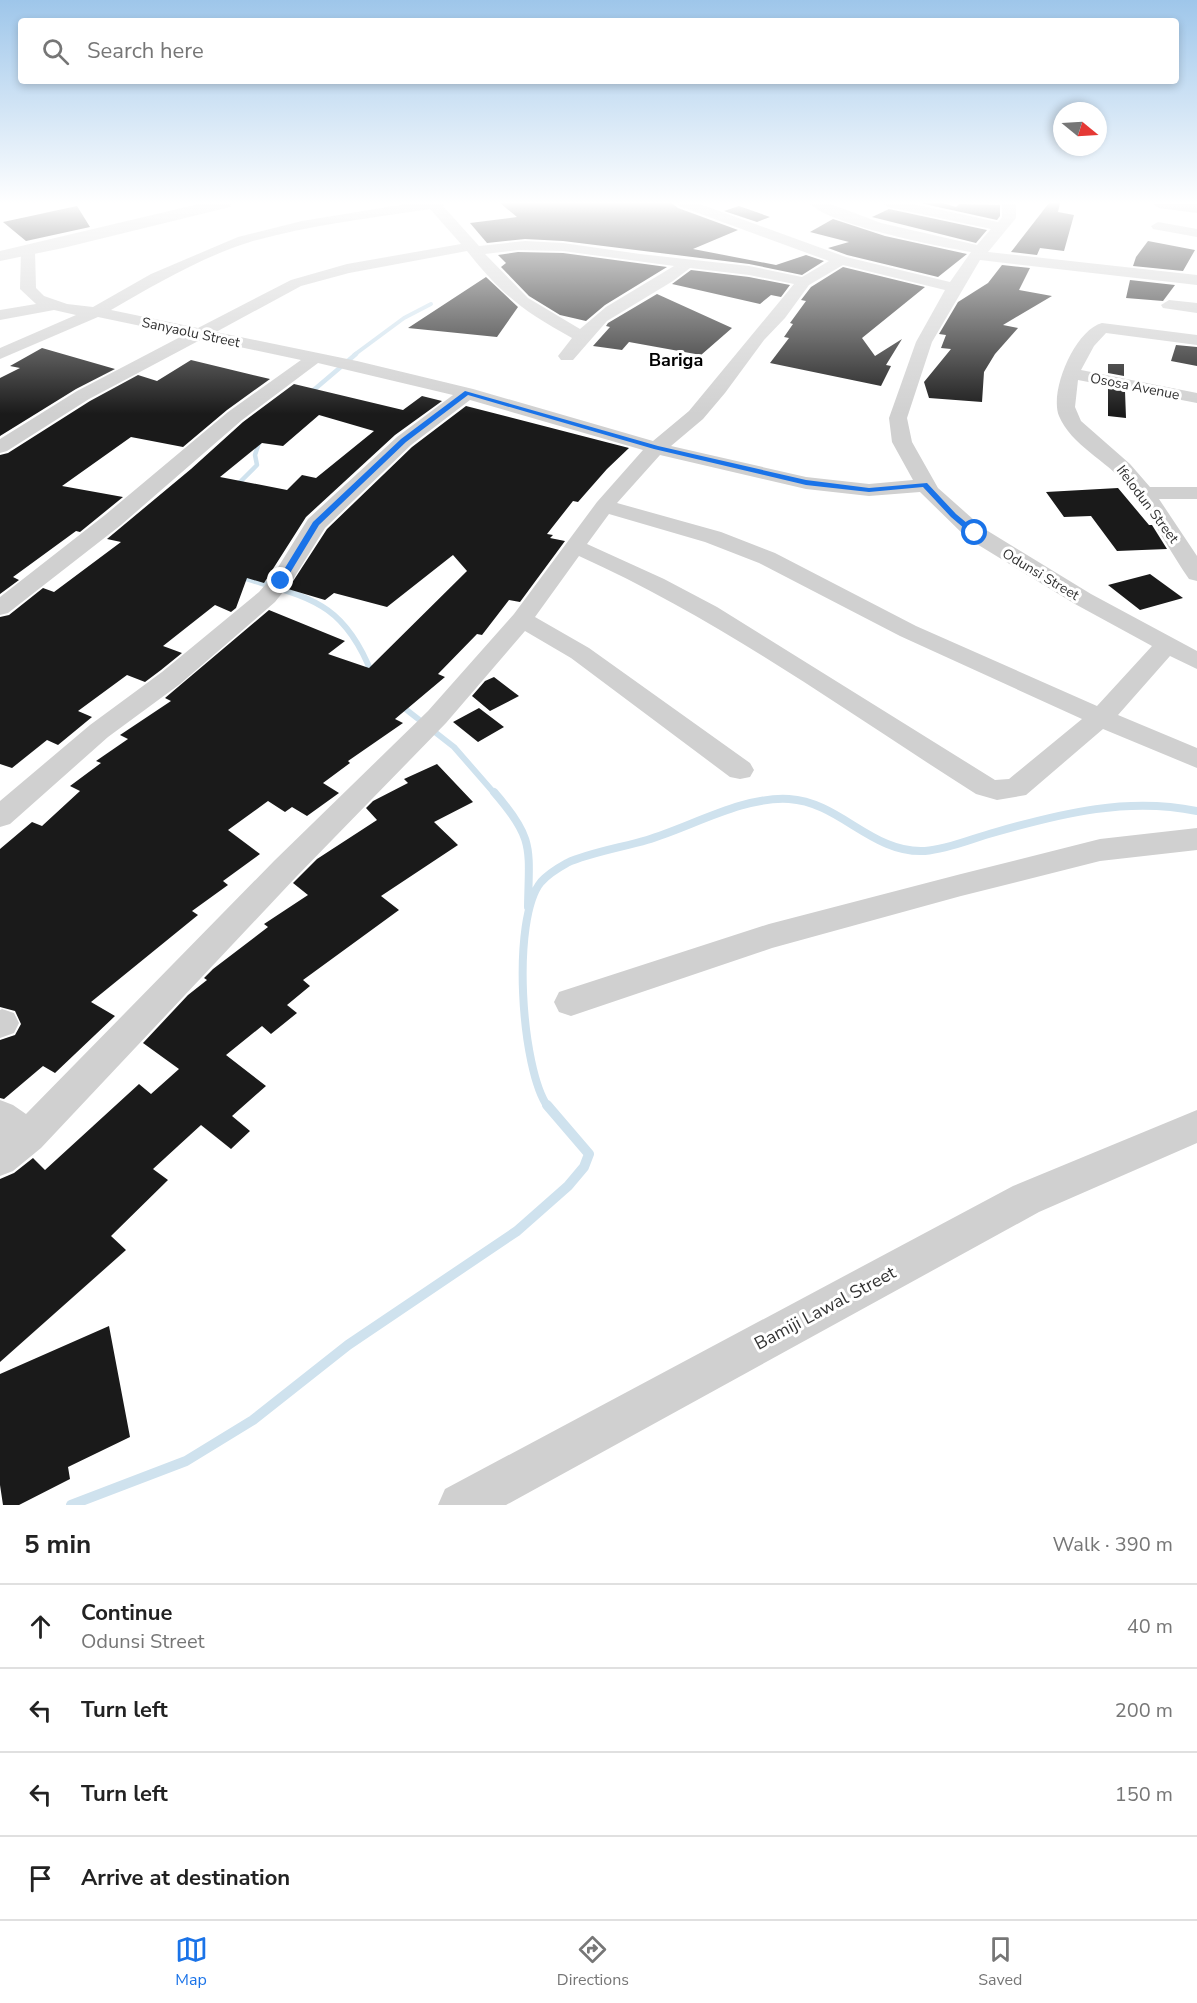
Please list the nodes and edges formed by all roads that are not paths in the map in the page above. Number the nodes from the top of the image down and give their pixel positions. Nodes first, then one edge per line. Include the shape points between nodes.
1 (28, 273) edge
2 (165, 273) edge
3 (332, 273) edge
4 (496, 273) edge
5 (677, 273) edge
6 (770, 273) edge
7 (819, 273) edge
8 (894, 273) edge
9 (964, 273) edge
10 (1144, 273) edge
11 (1197, 280) edge
12 (804, 282) junction
13 (954, 288) junction
14 (1169, 305) dead end
15 (52, 306) junction
16 (1197, 308) edge
17 (96, 312) junction
18 (0, 315) edge
19 (198, 333) junction
20 (582, 336) junction
21 (1197, 340) edge
22 (0, 354) edge
23 (567, 356) dead end
24 (319, 359) junction
25 (1072, 374) junction
26 (467, 393) junction
27 (1197, 398) edge
28 (0, 447) edge
29 (656, 448) junction
30 (925, 484) junction
31 (1143, 493) junction
32 (1197, 494) edge
33 (604, 506) junction
34 (576, 547) junction
35 (1197, 574) edge
36 (0, 608) edge
37 (522, 619) junction
38 (1167, 645) junction
39 (1197, 661) edge
40 (1102, 716) junction
41 (1197, 759) edge
42 (740, 770) dead end
43 (0, 817) edge
44 (1197, 839) edge
45 (571, 1002) dead end
46 (14, 1126) edge
47 (1197, 1126) edge
48 (0, 1159) edge
49 (461, 1505) edge

1 - 15 street, Sanyaolu Street via 28,289
2 - 17 street
3 - 19 street via 296,283
4 - 20 street via 515,296
5 - 20 street via 602,317
6 - 12 street
7 - 12 street
8 - 13 street
9 - 13 street, Odunsi Street
10 - 11 street
12 - 29 street via 696,415
13 - 30 street, Odunsi Street via 924,342 898,418 902,442
14 - 16 street
15 - 17 street, Sanyaolu Street
15 - 18 street
17 - 19 street, Sanyaolu Street
17 - 22 street
19 - 24 street, Sanyaolu Street
19 - 28 street via 83,395
20 - 23 street
21 - 25 street, Ifelodun Street via 1102,328 1075,360
24 - 26 street, Sanyaolu Street
24 - 36 street via 235,416 113,520
25 - 27 street, Ososa Avenue
25 - 31 street, Ifelodun Street via 1065,402 1068,417 1123,468
26 - 29 street, Sanyaolu Street
26 - 43 street via 404,441 316,524 274,589
29 - 30 street, Sanyaolu Street via 829,487 869,490
29 - 33 street
30 - 38 street, Odunsi Street via 975,533
31 - 32 street
31 - 35 street, Ifelodun Street
33 - 34 street
33 - 40 street via 713,537 767,558 918,636
34 - 37 street
34 - 40 street via 712,614 986,787 1016,788
37 - 42 street via 580,653
37 - 46 street via 437,717 285,869
38 - 39 street, Odunsi Street
38 - 40 street
40 - 41 street
44 - 45 street via 1100,850 961,885 769,936
46 - 48 street
47 - 49 street, Bamiji Lawal Street via 1026,1199

